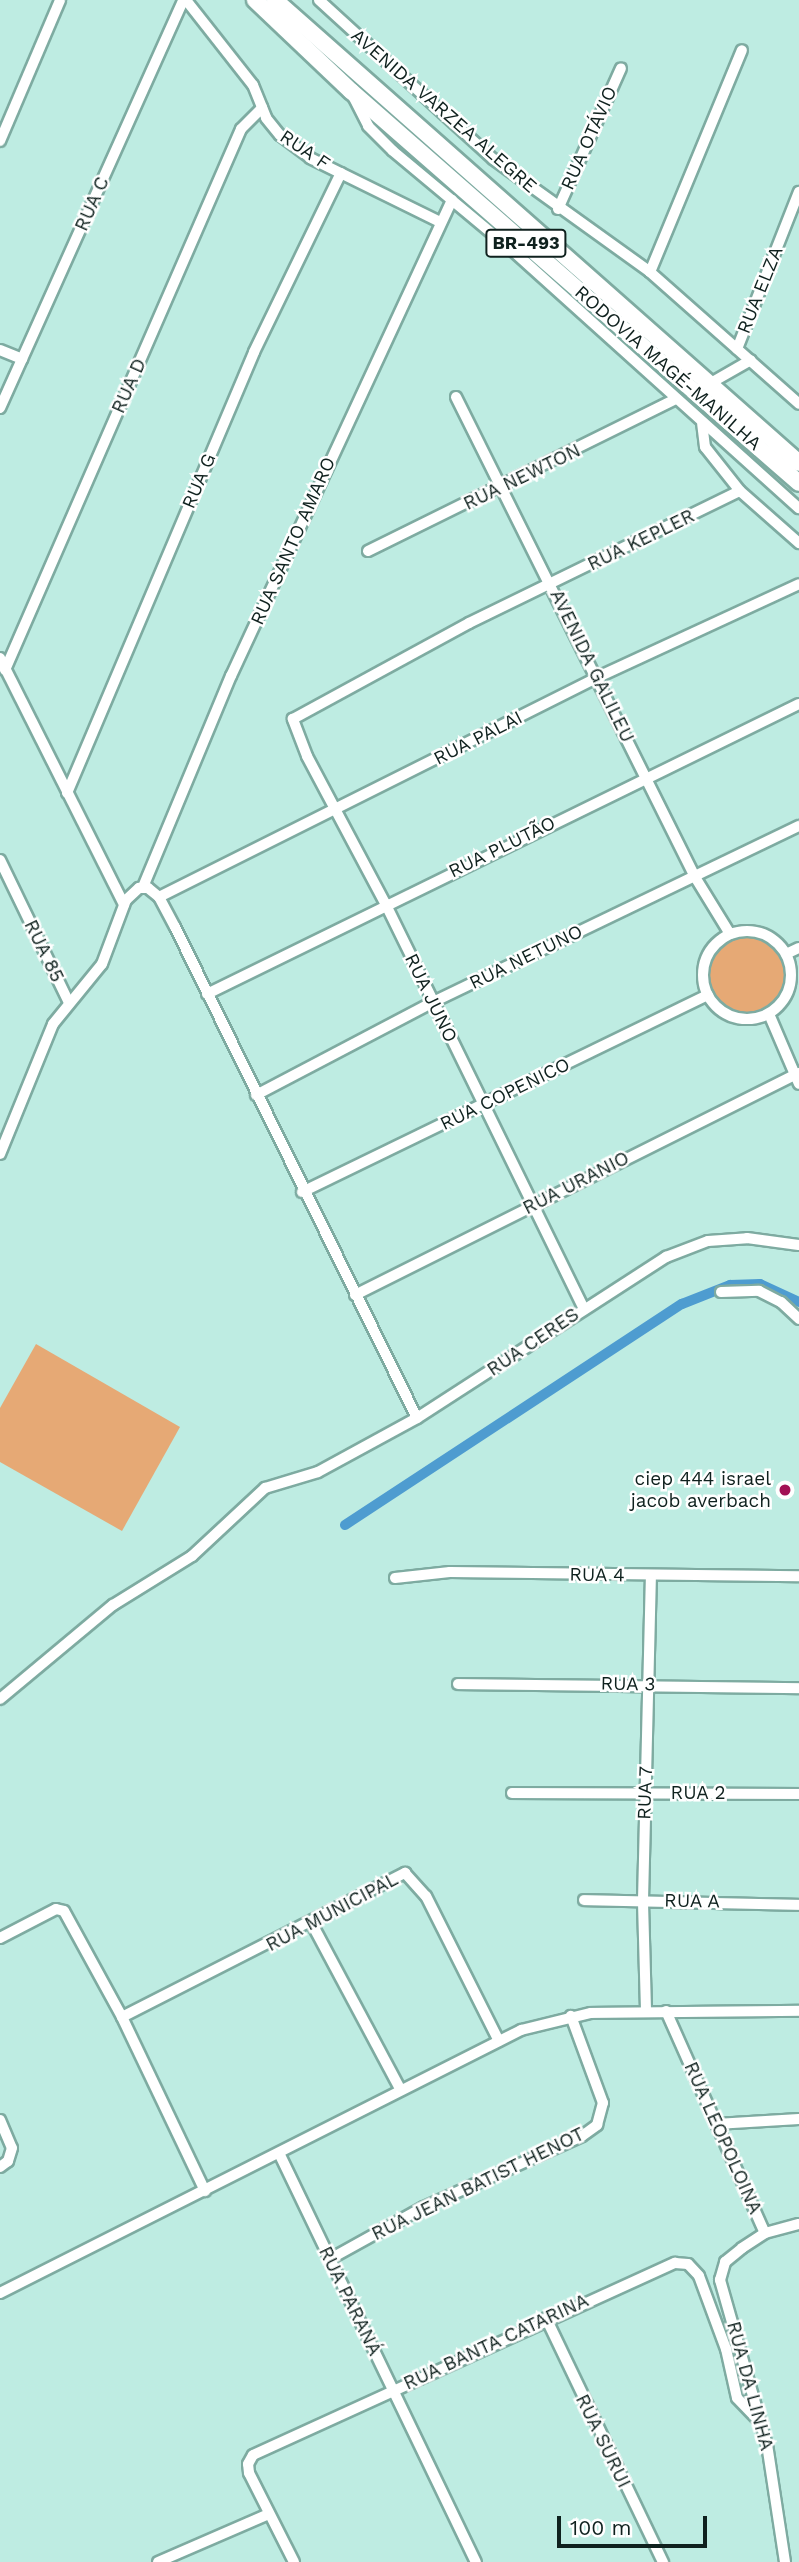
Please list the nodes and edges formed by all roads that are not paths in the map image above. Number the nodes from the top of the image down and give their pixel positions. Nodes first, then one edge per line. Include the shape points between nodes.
1 (60, 0) edge
2 (185, 0) edge
3 (255, 0) edge
4 (275, 0) edge
5 (319, 0) edge
6 (742, 50) dead end
7 (621, 68) dead end
8 (351, 91) junction
9 (262, 108) junction
10 (0, 141) edge
11 (341, 173) junction
12 (799, 192) edge
13 (452, 200) junction
14 (558, 209) junction
15 (440, 222) junction
16 (650, 272) junction
17 (737, 349) junction
18 (0, 350) edge
19 (22, 359) junction
20 (751, 360) junction
21 (709, 384) junction
22 (456, 397) dead end
23 (674, 400) junction
24 (799, 404) edge
25 (0, 408) edge
26 (702, 424) junction
27 (799, 463) edge
28 (799, 483) edge
29 (503, 487) junction
30 (740, 491) junction
31 (799, 508) edge
32 (799, 543) edge
33 (368, 551) dead end
34 (551, 582) junction
35 (799, 584) edge
36 (0, 658) edge
37 (5, 670) junction
38 (598, 677) junction
39 (321, 701) joint
40 (799, 704) edge
41 (646, 779) junction
42 (66, 793) junction
43 (337, 812) junction
44 (799, 826) edge
45 (0, 860) edge
46 (695, 877) junction
47 (143, 887) junction
48 (159, 897) junction
49 (385, 903) junction
50 (124, 905) junction
51 (730, 934) junction
52 (799, 948) edge
53 (786, 954) junction
54 (207, 994) junction
55 (708, 995) junction
56 (433, 1002) junction
57 (69, 1003) junction
58 (769, 1014) junction
59 (798, 1077) edge
60 (256, 1095) junction
61 (483, 1106) junction
62 (0, 1154) edge
63 (302, 1192) junction
64 (531, 1207) junction
65 (799, 1245) edge
66 (721, 1292) dead end
67 (355, 1295) junction
68 (584, 1309) junction
69 (799, 1319) edge
70 (417, 1418) junction
71 (651, 1576) junction
72 (799, 1576) edge
73 (395, 1578) dead end
74 (458, 1684) dead end
75 (649, 1684) junction
76 (799, 1688) edge
77 (0, 1699) edge
78 (512, 1793) dead end
79 (645, 1793) junction
80 (799, 1794) edge
81 (584, 1900) dead end
82 (643, 1900) junction
83 (799, 1905) edge
84 (311, 1922) junction
85 (0, 1937) edge
86 (646, 2010) junction
87 (666, 2011) junction
88 (799, 2011) edge
89 (571, 2016) junction
90 (122, 2017) junction
91 (499, 2041) junction
92 (400, 2089) junction
93 (799, 2119) edge
94 (0, 2120) edge
95 (716, 2124) junction
96 (279, 2153) junction
97 (0, 2166) edge
98 (205, 2191) junction
99 (799, 2224) edge
100 (765, 2233) junction
101 (330, 2259) junction
102 (0, 2293) edge
103 (545, 2318) junction
104 (393, 2390) junction
105 (762, 2424) junction
106 (269, 2514) junction
107 (158, 2562) edge
108 (293, 2562) edge
109 (476, 2562) edge
110 (663, 2562) edge
111 (785, 2562) edge

1 - 10 street
2 - 9 street, RUA F via 253,85
2 - 19 street, RUA C
3 - 8 highway, RODOVIA MAGÉ-MANILHA / BR-493
4 - 21 highway, RODOVIA MAGÉ-MANILHA / BR-493
5 - 14 street, AVENIDA VARZEA ALEGRE via 484,151
6 - 16 street
7 - 14 street, RUA OTÁVIO
8 - 13 street via 375,134
8 - 28 highway, RODOVIA MAGÉ-MANILHA / BR-493
9 - 11 street, RUA F via 271,125 296,148
9 - 37 street, RUA D via 241,129
11 - 15 street, RUA F
11 - 42 street, RUA G via 254,352
12 - 17 street, RUA ELZA
13 - 15 street, RUA SANTO AMARO
13 - 23 street
14 - 16 street, AVENIDA VARZEA ALEGRE
15 - 47 street, RUA SANTO AMARO via 231,676
16 - 17 street, AVENIDA VARZEA ALEGRE
17 - 20 street, AVENIDA VARZEA ALEGRE
18 - 19 street
19 - 25 street, RUA C
20 - 21 street
20 - 24 street, AVENIDA VARZEA ALEGRE
21 - 27 highway, RODOVIA MAGÉ-MANILHA / BR-493
22 - 29 street, AVENIDA GALILEU
23 - 26 street
23 - 29 street, RUA NEWTON
26 - 30 street via 705,447
26 - 31 street
29 - 33 street, RUA NEWTON
29 - 34 street, AVENIDA GALILEU
30 - 32 street
30 - 34 street, RUA KEPLER
34 - 38 street, AVENIDA GALILEU
34 - 39 street, RUA KEPLER
35 - 38 street, RUA PALAI
36 - 37 street
37 - 42 street
38 - 41 street, AVENIDA GALILEU
38 - 43 street, RUA PALAI
39 - 43 street, RUA JUNO via 297,714 293,725
40 - 41 street, RUA PLUTÃO
41 - 46 street, AVENIDA GALILEU
41 - 49 street, RUA PLUTÃO
42 - 50 street
43 - 48 street, RUA PALAI
43 - 49 street, RUA JUNO
44 - 46 street, RUA NETUNO
45 - 57 street, RUA 85
46 - 51 street, AVENIDA GALILEU
46 - 56 street, RUA NETUNO
47 - 48 street
47 - 50 street
48 - 54 street
49 - 54 street, RUA PLUTÃO
49 - 56 street, RUA JUNO
50 - 57 street via 102,964
51 - 53 street via 762,933
51 - 55 street via 714,946 704,963
52 - 53 street
53 - 58 street via 790,988
54 - 60 street
55 - 58 street via 737,1018
55 - 61 street, RUA COPENICO
56 - 60 street, RUA NETUNO
56 - 61 street, RUA JUNO
57 - 62 street via 49,1033
58 - 59 street
59 - 64 street, RUA URANIO
60 - 63 street
61 - 63 street, RUA COPENICO
61 - 64 street, RUA JUNO
63 - 67 street
64 - 67 street, RUA URANIO
64 - 68 street, RUA JUNO
65 - 68 street, RUA CERES via 747,1238 708,1241 666,1257
66 - 69 street via 759,1291 781,1302
67 - 70 street
68 - 70 street, RUA CERES
70 - 77 street, RUA CERES via 318,1472 259,1492 192,1556 113,1605
71 - 72 street, RUA 4
71 - 73 street, RUA 4 via 450,1572
71 - 75 street, RUA 7
74 - 75 street, RUA 3
75 - 76 street, RUA 3
75 - 79 street, RUA 7
78 - 79 street, RUA 2
79 - 80 street, RUA 2
79 - 82 street, RUA 7
81 - 82 street, RUA A
82 - 83 street, RUA A
82 - 86 street, RUA 7
84 - 90 street, RUA MUNICIPAL
84 - 91 street, RUA MUNICIPAL via 391,1877 412,1876
84 - 92 street
85 - 90 street via 62,1909
86 - 87 street
86 - 89 street
87 - 88 street
87 - 95 street, RUA LEOPOLOINA
89 - 91 street
89 - 101 street, RUA JEAN BATIST HENOT via 603,2103 597,2125 582,2136 424,2207
90 - 98 street
91 - 92 street
92 - 96 street
93 - 95 street
94 - 97 street via 12,2148
95 - 100 street, RUA LEOPOLOINA
96 - 98 street
96 - 101 street, RUA PARANÁ
98 - 102 street
99 - 100 street, RUA LEOPOLOINA
100 - 105 street, RUA DA LINHA via 725,2262 720,2280
101 - 104 street, RUA PARANÁ
103 - 104 street, RUA BANTA CATARINA
103 - 105 street, RUA BANTA CATARINA via 675,2263 688,2264 708,2296 737,2398
103 - 110 street, RUA SURUI
104 - 106 street, RUA BANTA CATARINA via 253,2455 247,2467
104 - 109 street, RUA PARANÁ
105 - 111 street, RUA DA LINHA
106 - 107 street
106 - 108 street, RUA BANTA CATARINA

